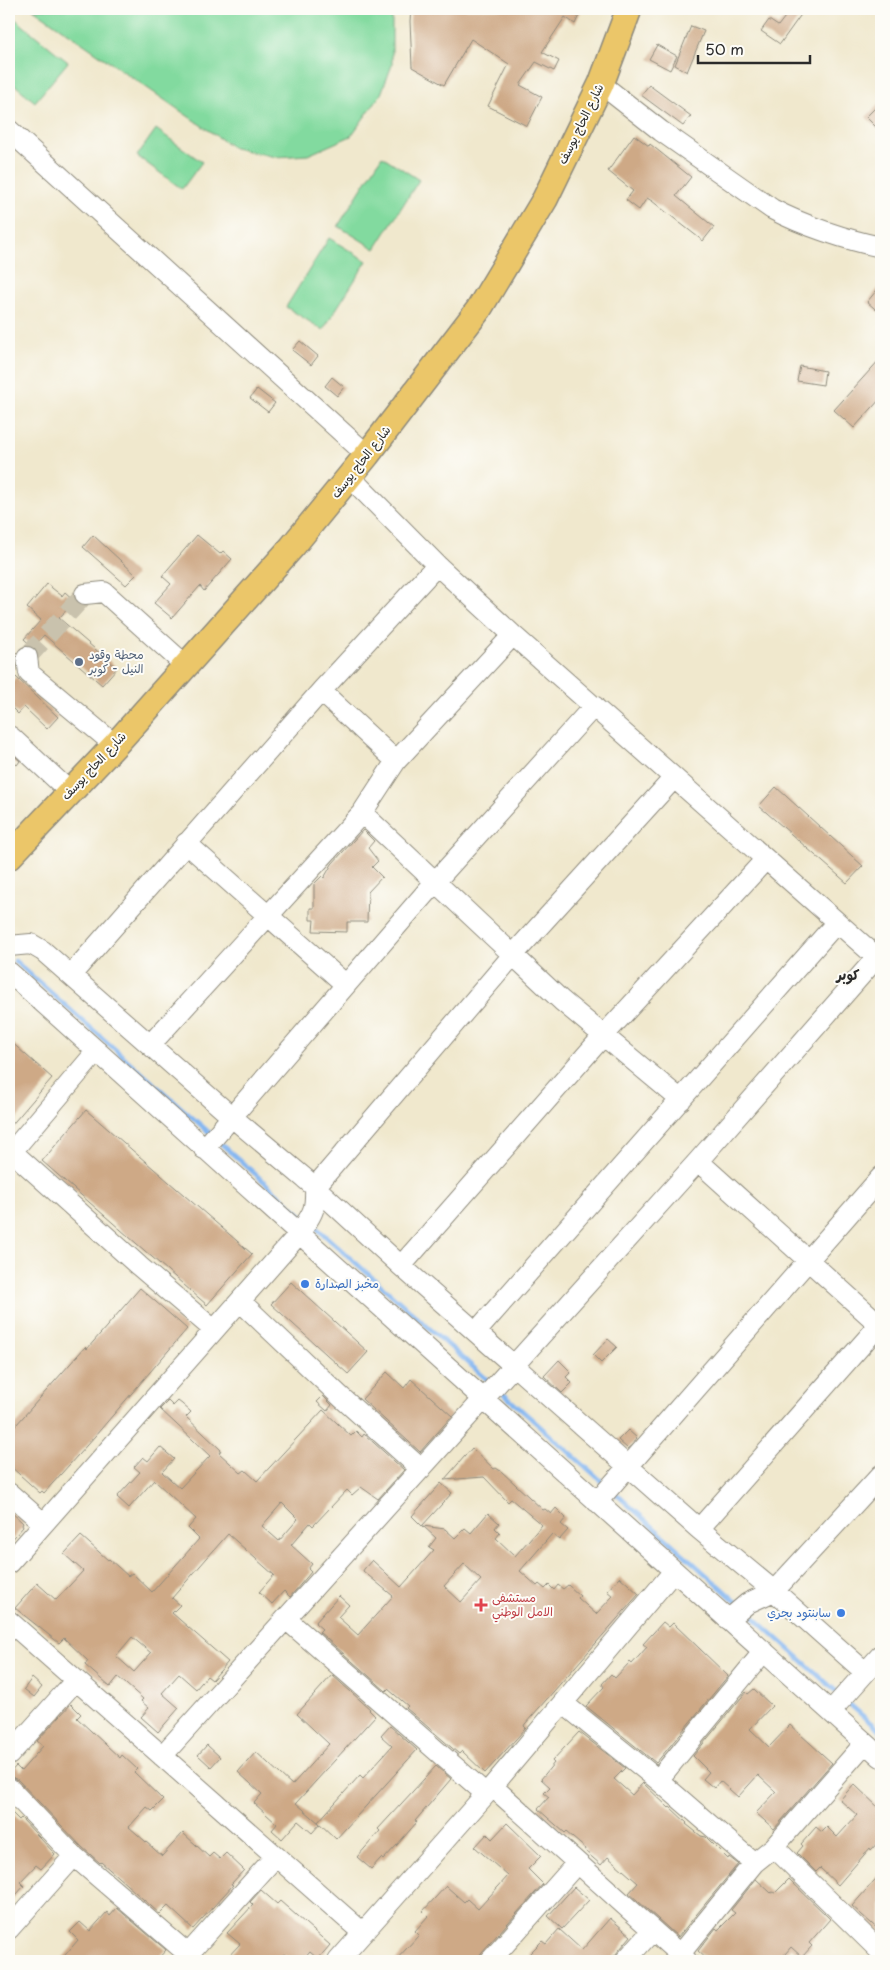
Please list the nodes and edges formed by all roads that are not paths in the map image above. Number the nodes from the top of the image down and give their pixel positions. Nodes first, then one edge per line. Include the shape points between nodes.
1 (629, 9) edge
2 (601, 84) junction
3 (9, 130) edge
4 (881, 247) edge
5 (367, 455) junction
6 (350, 477) junction
7 (437, 565) junction
8 (85, 594) dead end
9 (513, 635) junction
10 (27, 657) dead end
11 (185, 666) junction
12 (321, 691) junction
13 (594, 706) junction
14 (9, 738) edge
15 (114, 745) junction
16 (396, 761) junction
17 (673, 779) junction
18 (70, 792) junction
19 (362, 813) junction
20 (186, 843) junction
21 (9, 857) edge
22 (766, 859) junction
23 (435, 882) junction
24 (267, 916) junction
25 (837, 922) junction
26 (9, 946) edge
27 (513, 954) junction
28 (879, 959) edge
29 (9, 972) edge
30 (71, 975) junction
31 (345, 984) junction
32 (604, 1036) junction
33 (150, 1045) junction
34 (97, 1051) junction
35 (681, 1100) junction
36 (216, 1135) junction
37 (10, 1152) edge
38 (698, 1161) junction
39 (881, 1178) edge
40 (316, 1187) junction
41 (305, 1226) junction
42 (809, 1261) junction
43 (400, 1266) junction
44 (240, 1301) junction
45 (881, 1324) edge
46 (214, 1330) junction
47 (476, 1332) junction
48 (514, 1365) junction
49 (483, 1399) junction
50 (629, 1467) junction
51 (421, 1469) junction
52 (881, 1475) edge
53 (9, 1493) edge
54 (606, 1493) junction
55 (43, 1523) junction
56 (699, 1529) junction
57 (9, 1563) edge
58 (674, 1571) junction
59 (774, 1591) junction
60 (738, 1612) junction
61 (286, 1619) junction
62 (9, 1622) edge
63 (764, 1651) junction
64 (881, 1655) edge
65 (865, 1672) junction
66 (76, 1680) junction
67 (839, 1703) junction
68 (564, 1704) junction
69 (865, 1743) junction
70 (9, 1755) edge
71 (162, 1756) junction
72 (881, 1757) edge
73 (658, 1780) junction
74 (9, 1788) edge
75 (490, 1791) junction
76 (774, 1847) junction
77 (74, 1856) junction
78 (275, 1857) junction
79 (577, 1863) junction
80 (754, 1863) junction
81 (9, 1928) edge
82 (652, 1931) junction
83 (363, 1933) junction
84 (881, 1952) edge
85 (185, 1958) edge
86 (683, 1958) edge
87 (338, 1961) edge
88 (490, 1961) edge
89 (625, 1961) edge

1 - 2 main road, شارع الحاج يوسف
2 - 4 street via 661,131 772,209 789,218
2 - 5 main road, شارع الحاج يوسف via 545,198 479,308
3 - 5 street
5 - 6 main road, شارع الحاج يوسف
6 - 7 street
6 - 11 main road, شارع الحاج يوسف
7 - 9 street
7 - 12 street
8 - 11 street via 104,592
9 - 13 street
9 - 16 street
10 - 15 street via 29,673
11 - 15 main road, شارع الحاج يوسف
12 - 16 street
12 - 20 street
13 - 17 street
13 - 23 street
14 - 18 street
15 - 18 main road, شارع الحاج يوسف
16 - 19 street
17 - 22 street
17 - 27 street
18 - 21 main road, شارع الحاج يوسف
19 - 23 street
19 - 24 street
20 - 24 street
20 - 30 street
22 - 25 street
22 - 32 street
23 - 27 street
23 - 31 street
24 - 31 street
24 - 33 street
25 - 28 street
25 - 35 street
26 - 30 street via 31,944
27 - 32 street
27 - 40 street
28 - 38 street
29 - 34 street
30 - 33 street
31 - 36 street
32 - 35 street
32 - 43 street
33 - 36 street
34 - 36 street
34 - 37 street
35 - 47 street
36 - 40 street
36 - 41 street
37 - 46 street
38 - 42 street
38 - 48 street
39 - 42 street
40 - 41 street via 316,1205
40 - 43 street
41 - 44 street
41 - 49 street
42 - 45 street
42 - 50 street
43 - 47 street
44 - 46 street
44 - 51 street
45 - 56 street
46 - 55 street
47 - 48 street
48 - 49 street
48 - 50 street
49 - 51 street
49 - 54 street
50 - 54 street
50 - 56 street
51 - 61 street
52 - 59 street
53 - 55 street
54 - 58 street
55 - 57 street
56 - 59 street
58 - 60 street
58 - 68 street
59 - 60 street
59 - 65 street
60 - 63 street
61 - 71 street
61 - 75 street
62 - 66 street
63 - 67 street
63 - 73 street
64 - 65 street
65 - 67 street
66 - 70 street
66 - 71 street
67 - 69 street
68 - 73 street
68 - 75 street
69 - 72 street
69 - 76 street
71 - 78 street
73 - 80 street
74 - 77 street
75 - 79 street
75 - 83 street
76 - 80 street
76 - 84 street
77 - 81 street
77 - 85 street
78 - 83 street
78 - 85 street
79 - 82 street
79 - 88 street
80 - 86 street
82 - 86 street
82 - 89 street
83 - 87 street

